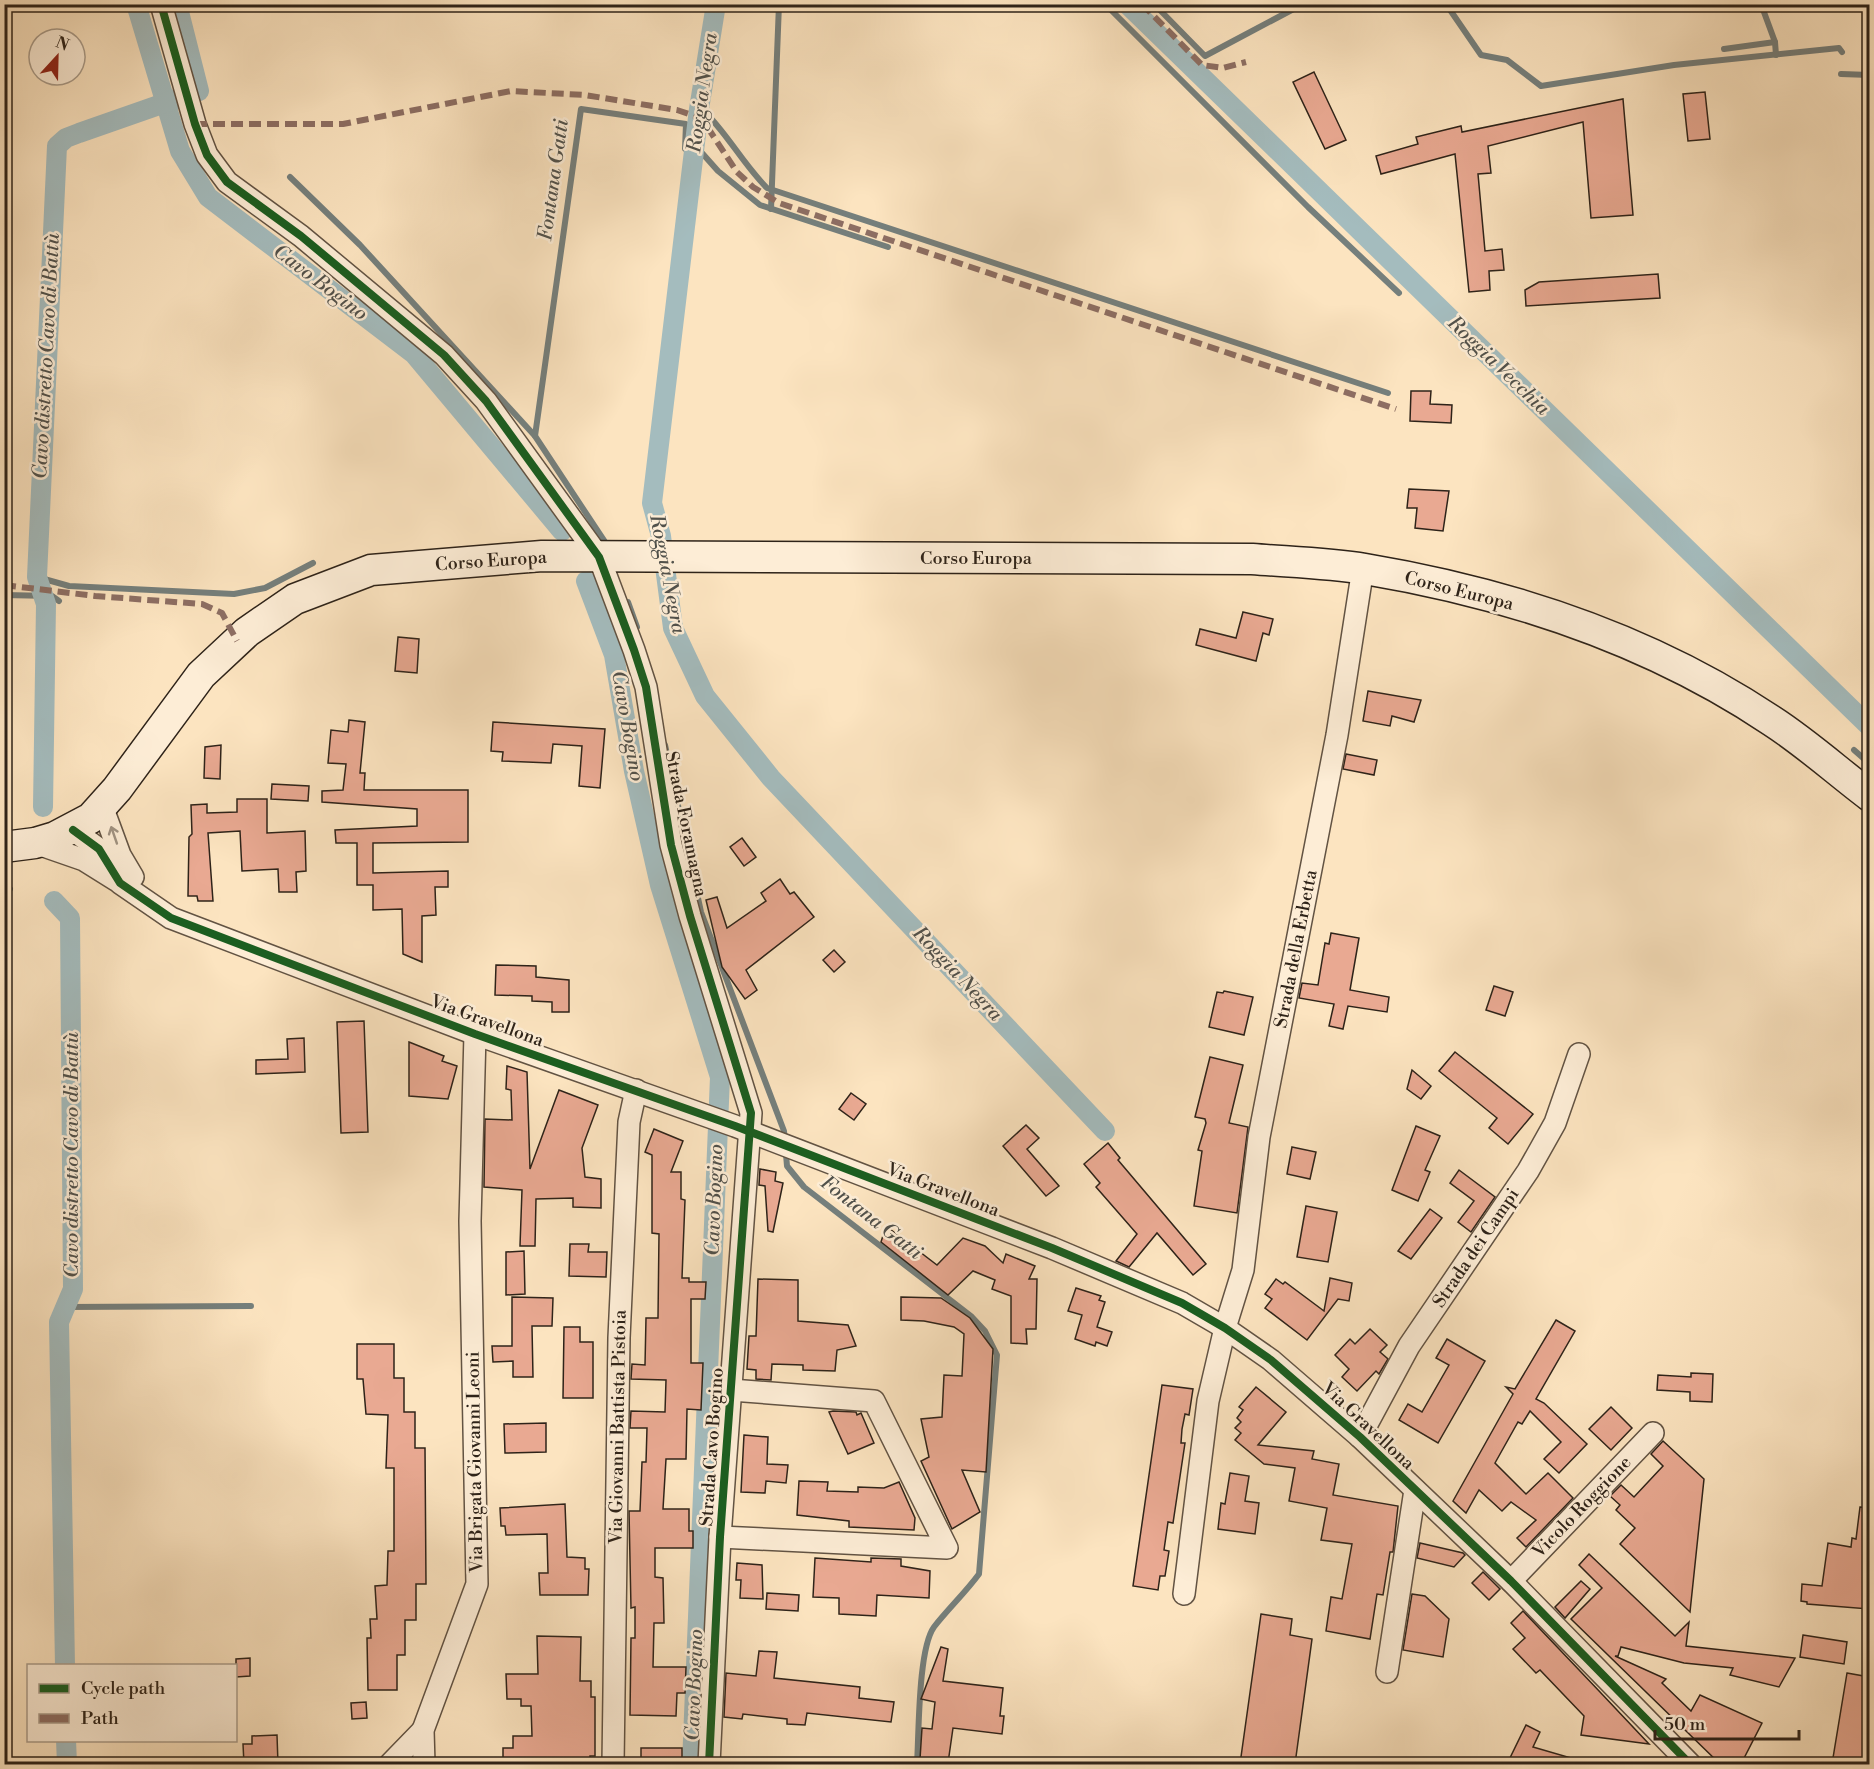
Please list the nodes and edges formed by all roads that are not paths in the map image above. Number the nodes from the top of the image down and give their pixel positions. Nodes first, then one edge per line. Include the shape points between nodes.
1 (161, 4) edge
2 (599, 557) junction
3 (1363, 568) junction
4 (1869, 796) edge
5 (110, 797) junction
6 (73, 830) junction
7 (35, 843) junction
8 (4, 847) edge
9 (120, 883) junction
10 (145, 902) junction
11 (475, 1034) junction
12 (1579, 1054) dead end
13 (636, 1090) junction
14 (743, 1130) junction
15 (1225, 1328) junction
16 (730, 1390) junction
17 (1653, 1433) dead end
18 (1360, 1437) junction
19 (1415, 1490) junction
20 (720, 1537) junction
21 (1511, 1581) junction
22 (1184, 1594) dead end
23 (1387, 1672) dead end
24 (423, 1730) junction
25 (400, 1760) edge
26 (424, 1764) edge
27 (614, 1764) edge
28 (709, 1764) edge
29 (1690, 1764) edge

1 - 2 street, Strada Foramagna via 207,154 227,182 301,236 444,355 486,401
2 - 3 main road, Corso Europa via 1252,559
2 - 5 main road, Corso Europa via 542,556 371,570 295,599 247,632 201,675
2 - 14 street, Strada Foramagna via 646,687 671,845 751,1113
3 - 4 main road, Corso Europa via 1463,588 1573,621 1668,662 1772,721
3 - 15 street, Strada della Erbetta via 1337,735 1260,1137 1243,1270
5 - 6 main road, Via Gravellona via 91,818
10 -> 5 street via 120,855
6 - 7 main road, Via Gravellona
6 - 9 street, Via Gravellona via 99,849
7 - 8 main road, Via Gravellona
7 - 9 street, Via Gravellona via 84,860
9 - 10 street, Via Gravellona
10 - 11 street, Via Gravellona via 171,918
11 - 13 street, Via Gravellona
11 - 24 street, Via Brigata Giovanni Leoni via 470,1221 477,1584
12 - 18 street, Strada dei Campi via 1555,1123 1528,1171 1409,1346
13 - 14 street, Via Gravellona
13 - 27 street, Via Giovanni Battista Pistoia via 629,1122 619,1338
14 - 15 street, Via Gravellona via 1114,1273
14 - 16 street, Strada Cavo Bogino
15 - 18 street, Via Gravellona via 1271,1360
15 - 22 street, Strada della Erbetta via 1208,1401
16 - 20 street, Strada Cavo Bogino
16 - 20 street via 874,1401 947,1548
17 - 21 street, Vicolo Roggione
18 - 19 street, Via Gravellona
19 - 21 street, Via Gravellona
19 - 23 street
20 - 28 street, Strada Cavo Bogino
21 - 29 street, Via Gravellona
24 - 25 street
24 - 26 street

